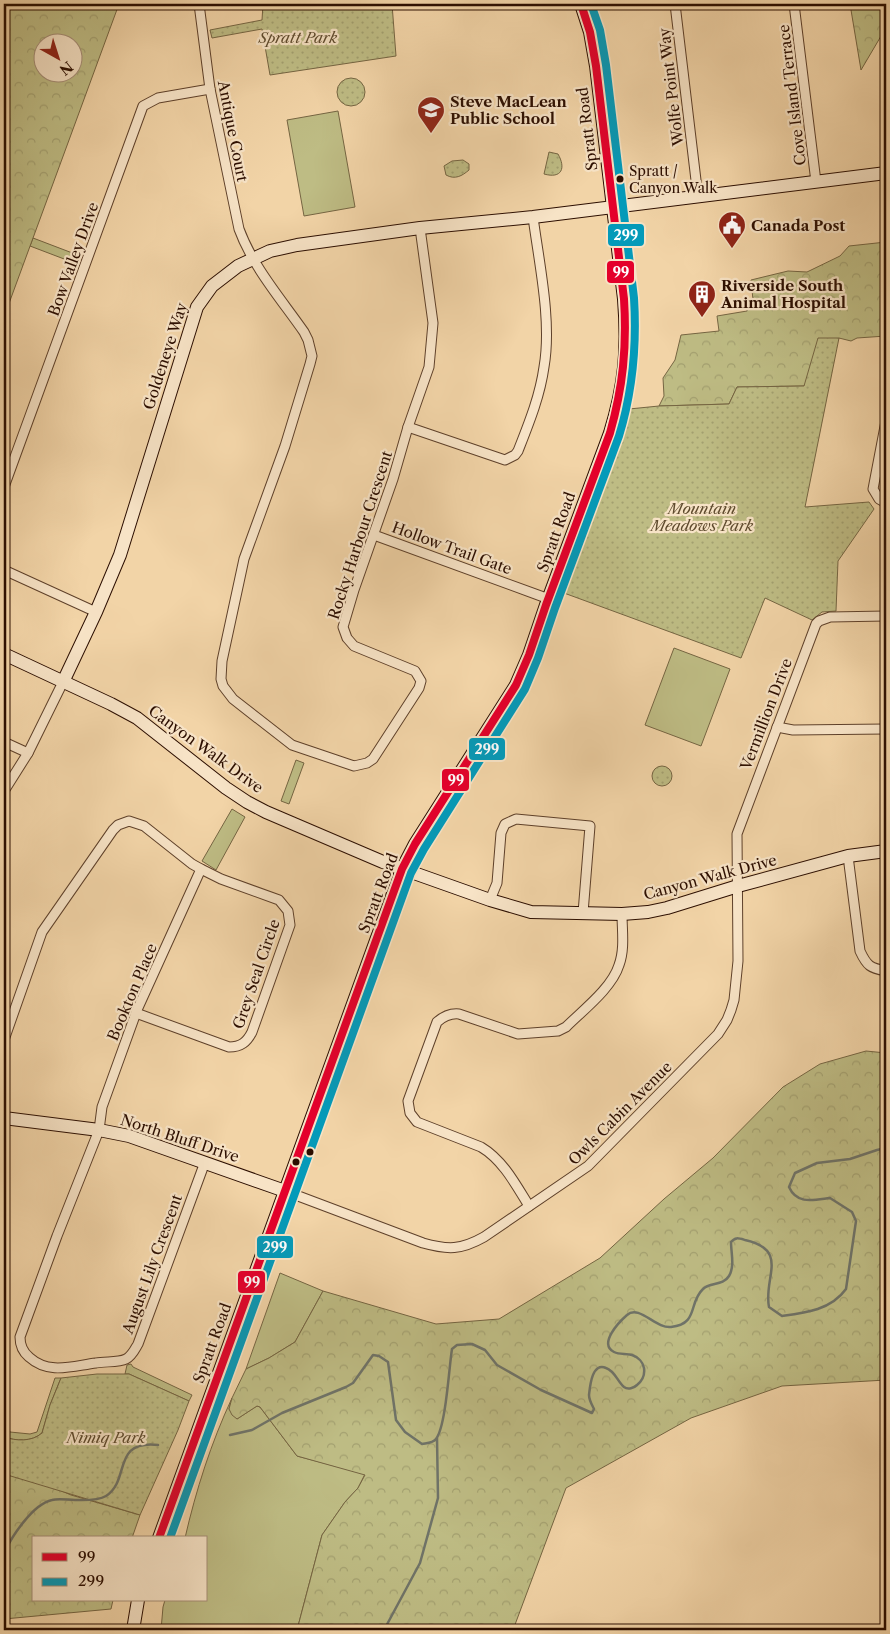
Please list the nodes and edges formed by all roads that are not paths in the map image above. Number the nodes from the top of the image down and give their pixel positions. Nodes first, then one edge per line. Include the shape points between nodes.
1 (199, 4) edge
2 (581, 4) edge
3 (674, 4) edge
4 (794, 4) edge
5 (210, 89) junction
6 (886, 174) edge
7 (816, 182) junction
8 (698, 197) junction
9 (612, 207) junction
10 (533, 217) junction
11 (420, 228) junction
12 (254, 259) junction
13 (886, 421) edge
14 (408, 428) junction
15 (4, 487) edge
16 (886, 503) edge
17 (374, 535) junction
18 (4, 570) edge
19 (549, 599) junction
20 (96, 612) junction
21 (886, 616) edge
22 (4, 654) edge
23 (63, 682) junction
24 (777, 727) junction
25 (886, 729) edge
26 (4, 742) edge
27 (28, 753) junction
28 (4, 791) edge
29 (886, 850) edge
30 (848, 856) junction
31 (201, 869) junction
32 (402, 869) junction
33 (738, 886) junction
34 (490, 900) junction
35 (583, 913) junction
36 (622, 914) junction
37 (886, 971) edge
38 (136, 1013) junction
39 (4, 1040) edge
40 (4, 1118) edge
41 (98, 1130) junction
42 (205, 1162) junction
43 (285, 1191) junction
44 (529, 1206) junction
45 (160, 1536) edge
46 (138, 1602) edge
47 (134, 1629) edge

1 - 5 street, Antique Court
2 - 9 street, Spratt Road via 593,48
3 - 8 street, Wolfe Point Way
4 - 7 street, Cove Island Terrace
5 - 12 street, Antique Court via 237,221
5 - 15 street, Bow Valley Drive via 158,98 143,106
6 - 7 street
7 - 8 street
8 - 9 street
9 - 10 street, Goldeneye Way
9 - 19 street, Spratt Road via 626,323 623,382 610,434
10 - 11 street, Goldeneye Way
10 - 14 street via 546,347 542,381 518,451 505,460
11 - 12 street, Goldeneye Way via 278,248
11 - 14 street, Rocky Harbour Crescent via 433,323 429,367
12 - 17 street, Rocky Harbour Crescent via 304,332 312,356 285,446 244,560 221,679 233,699 292,744 354,766 373,759 421,681 415,671 354,646 344,633 354,590
12 - 20 street, Goldeneye Way via 223,276 207,291 197,307 120,555
13 - 16 street via 873,488 879,499
14 - 17 street, Rocky Harbour Crescent
17 - 19 street, Hollow Trail Gate
18 - 20 street
19 - 32 street, Spratt Road via 530,656 516,685 424,828
20 - 23 street, Goldeneye Way
21 - 24 street, Vermillion Drive via 819,620 811,633
22 - 23 street, Canyon Walk Drive
23 - 27 street, Goldeneye Way
23 - 32 street, Canyon Walk Drive via 137,718 247,802
24 - 25 street via 793,730
24 - 33 street, Vermillion Drive via 737,834
26 - 27 street
27 - 28 street, Goldeneye Way
29 - 30 street, Canyon Walk Drive
30 - 33 street, Canyon Walk Drive
30 - 37 street via 860,952 873,969
31 - 38 street, Bookton Place
31 - 38 street, Grey Seal Circle via 278,900 288,911 290,925 252,1032 244,1043 229,1047
31 - 39 street, Grey Seal Circle via 138,823 124,822 113,830 42,932
32 - 34 street, Canyon Walk Drive
32 - 43 street, Spratt Road
33 - 36 street, Canyon Walk Drive via 667,908
33 - 44 street, Owls Cabin Avenue via 738,961 734,1000 718,1034 588,1166
34 - 35 street, Canyon Walk Drive via 531,912
34 - 35 street via 496,883 501,833 505,824 516,819 590,826
35 - 36 street, Canyon Walk Drive
36 - 44 street via 620,965 606,987 566,1027 558,1031 518,1034 459,1014 442,1017 437,1022 408,1100 410,1113 417,1122 488,1151 504,1168
38 - 41 street, Bookton Place via 102,1107
40 - 41 street, North Bluff Drive
41 - 42 street, North Bluff Drive via 129,1136
41 - 42 street, August Lily Crescent via 20,1337 26,1354 44,1367 60,1369 125,1360 134,1352
42 - 43 street, North Bluff Drive
43 - 44 street, Owls Cabin Avenue via 447,1249 475,1242
43 - 45 street, Spratt Road
46 - 47 street

